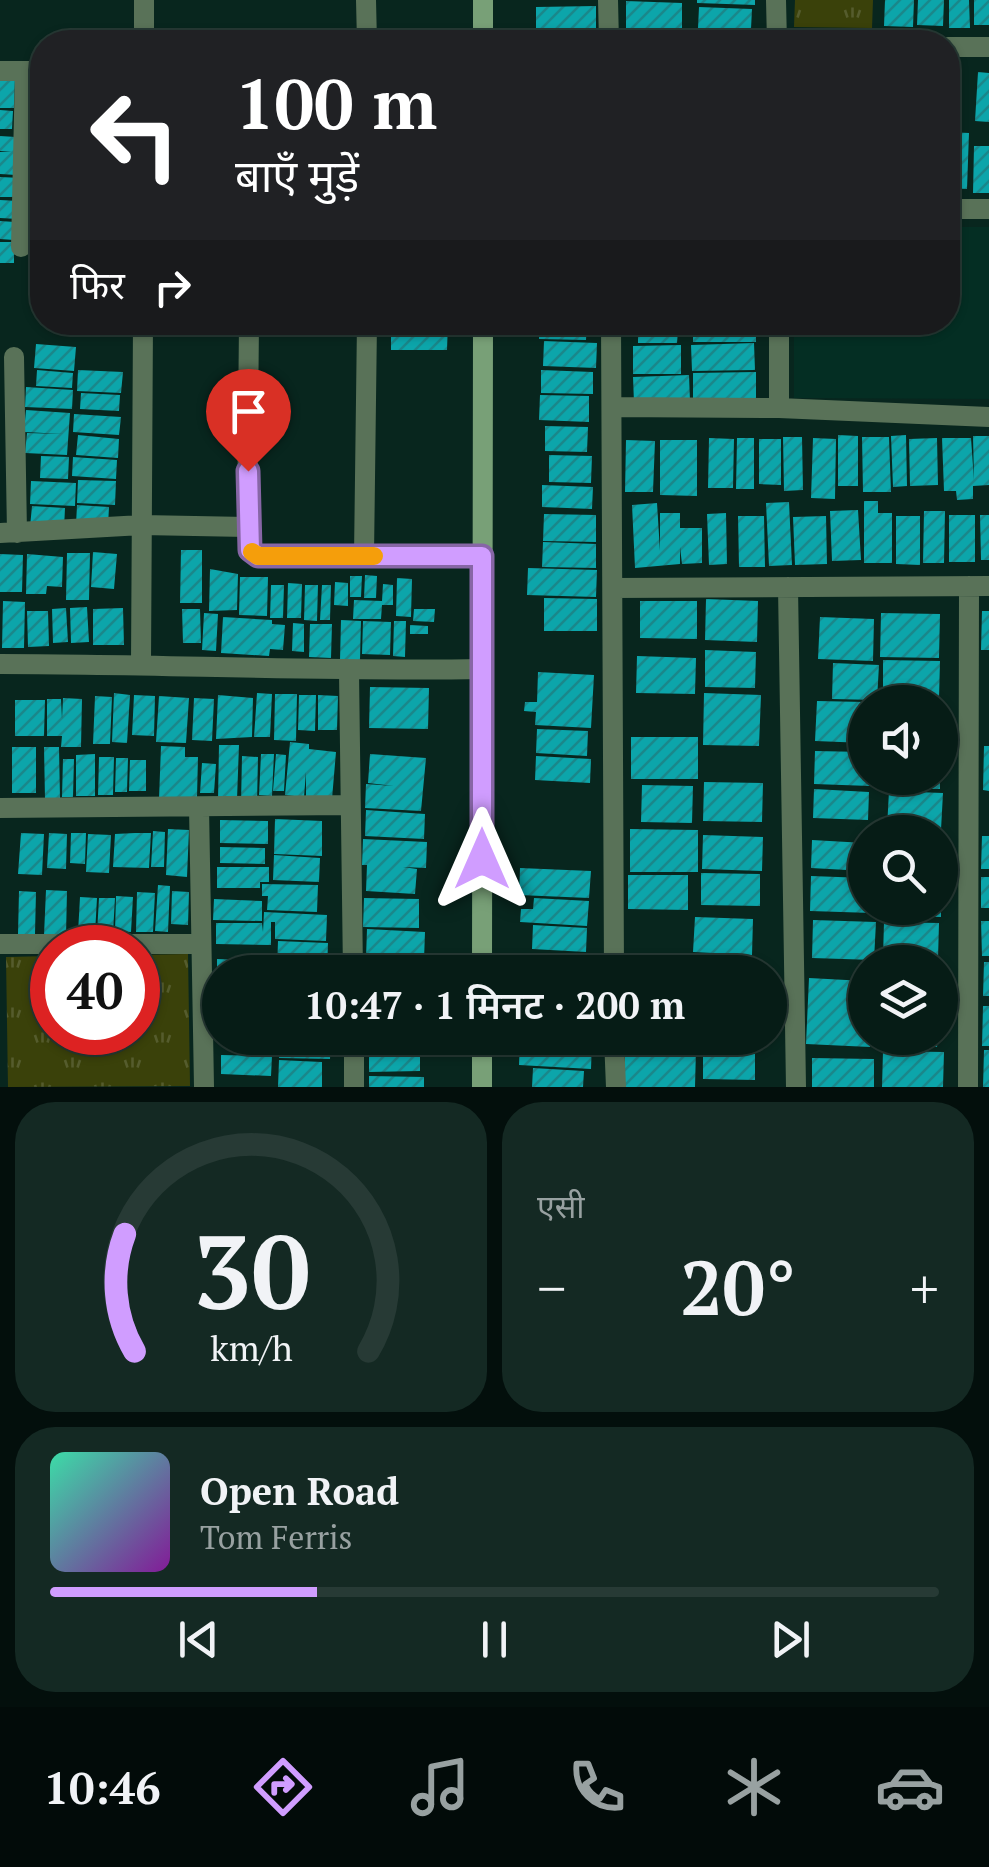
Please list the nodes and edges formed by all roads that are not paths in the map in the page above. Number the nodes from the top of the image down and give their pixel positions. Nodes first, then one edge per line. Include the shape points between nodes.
1 (144, 0) edge
2 (366, 0) edge
3 (483, 0) edge
4 (608, 0) edge
5 (776, 0) edge
6 (144, 30) edge
7 (366, 30) edge
8 (483, 30) edge
9 (609, 30) edge
10 (777, 30) edge
11 (989, 46) edge
12 (960, 47) edge
13 (0, 71) edge
14 (30, 71) edge
15 (30, 125) edge
16 (989, 208) edge
17 (960, 209) edge
18 (21, 248) dead end
19 (143, 335) edge
20 (249, 335) edge
21 (367, 335) edge
22 (483, 335) edge
23 (612, 335) edge
24 (779, 335) edge
25 (14, 357) dead end
26 (612, 407) junction
27 (779, 408) junction
28 (989, 417) edge
29 (142, 525) junction
30 (247, 528) junction
31 (8, 533) edge
32 (364, 556) junction
33 (482, 556) junction
34 (979, 586) edge
35 (788, 587) junction
36 (612, 588) junction
37 (0, 664) edge
38 (141, 664) junction
39 (482, 669) junction
40 (349, 672) junction
41 (350, 805) junction
42 (199, 806) junction
43 (0, 808) edge
44 (0, 944) edge
45 (202, 944) junction
46 (352, 955) edge
47 (482, 955) edge
48 (614, 955) edge
49 (354, 1055) edge
50 (482, 1055) edge
51 (615, 1055) edge
52 (204, 1087) edge
53 (354, 1087) edge
54 (482, 1087) edge
55 (616, 1087) edge
56 (796, 1087) edge
57 (968, 1087) edge

1 - 6 street
2 - 7 street
3 - 8 street
4 - 9 street
5 - 10 street
11 - 12 street
13 - 14 street
15 - 18 street
16 - 17 street
19 - 29 street
20 - 30 street
21 - 32 street
22 - 33 street
23 - 26 street
24 - 27 street
25 - 31 street
26 - 27 street
26 - 36 street
27 - 28 street
29 - 30 street
29 - 31 street
29 - 38 street
30 - 32 street via 250,550 258,556
32 - 33 street
33 - 39 street
34 - 35 street
34 - 57 street
35 - 36 street
35 - 56 street
36 - 48 street
37 - 38 street
38 - 40 street
39 - 40 street
39 - 47 street
40 - 41 street
41 - 42 street
41 - 46 street
42 - 43 street
42 - 45 street
44 - 45 street
45 - 52 street
49 - 53 street
50 - 54 street
51 - 55 street

